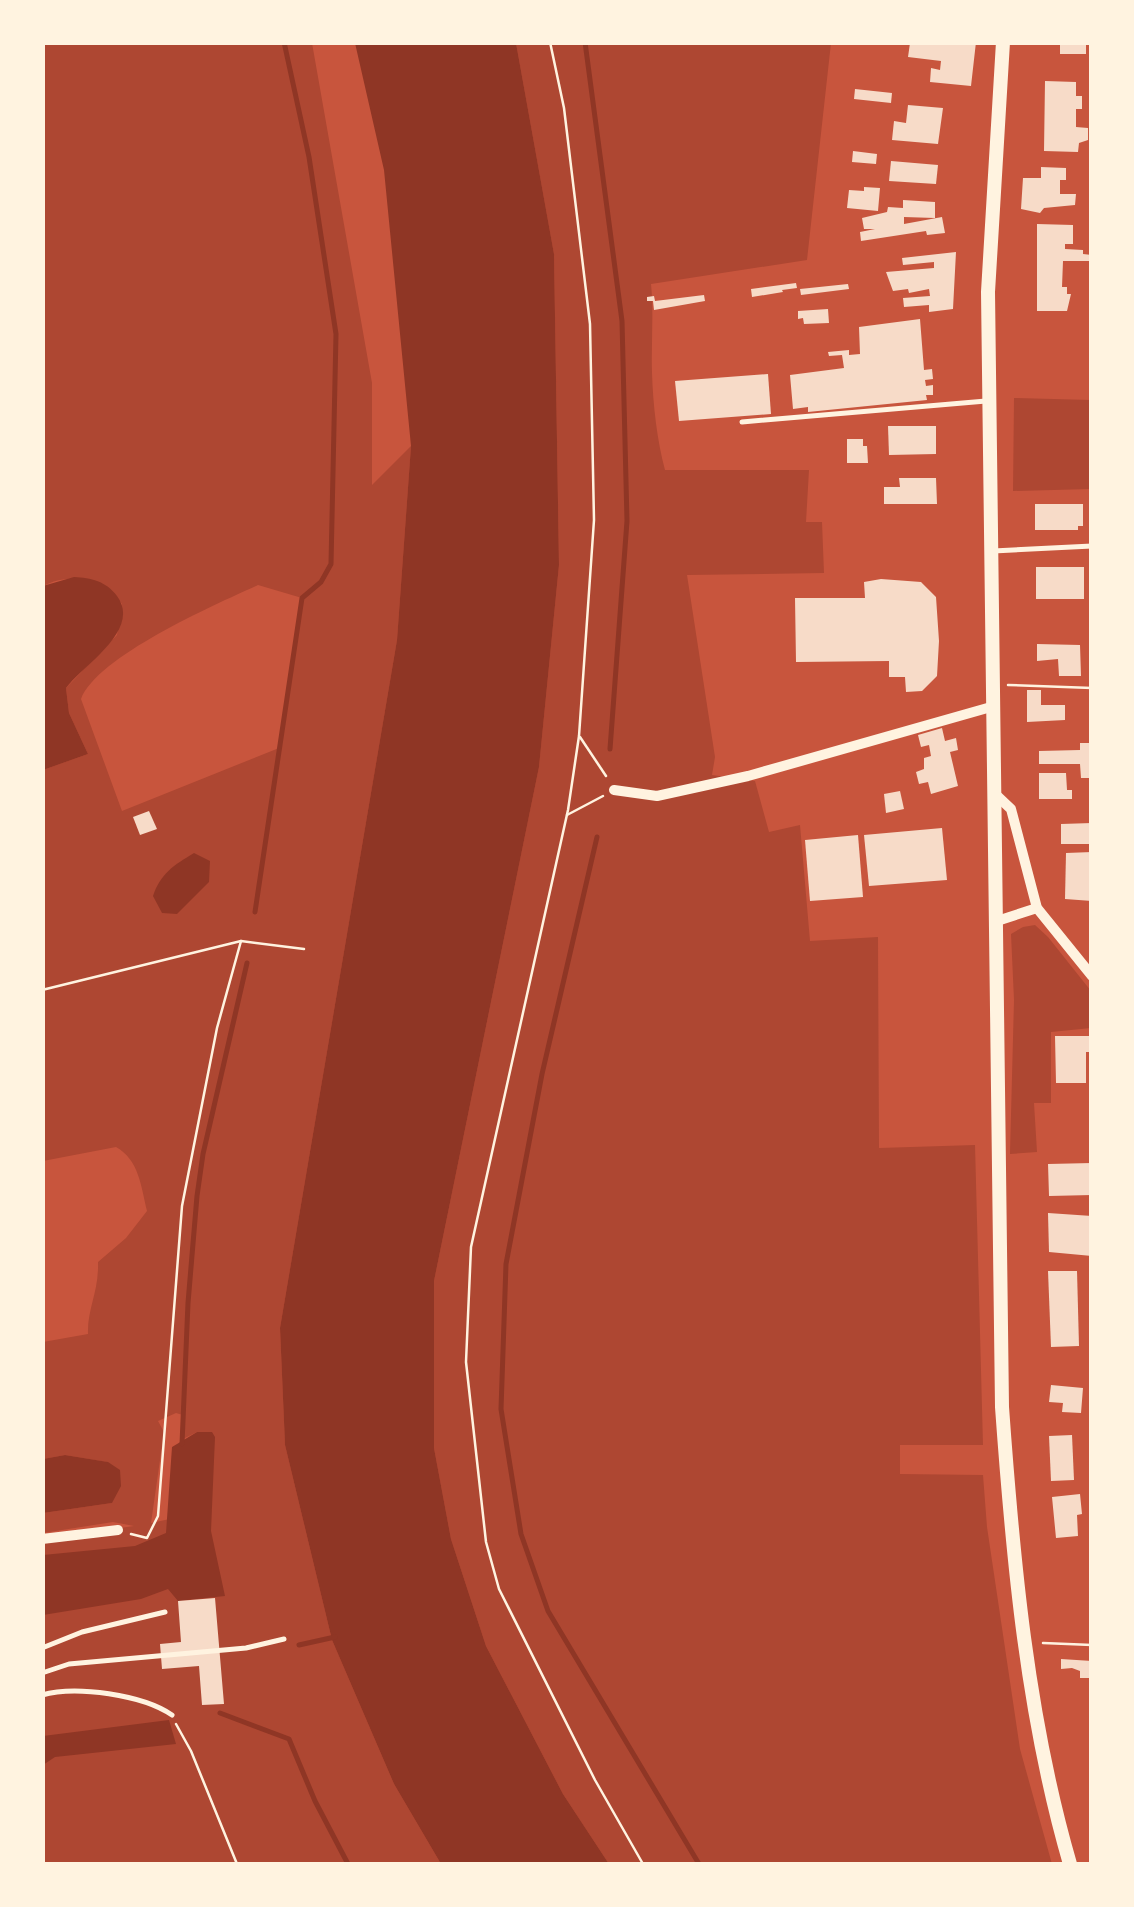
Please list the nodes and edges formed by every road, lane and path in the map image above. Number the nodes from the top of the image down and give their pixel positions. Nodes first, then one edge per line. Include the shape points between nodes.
1 (550, 42) edge
2 (1002, 42) edge
3 (988, 401) junction
4 (742, 422) dead end
5 (1092, 546) edge
6 (990, 551) junction
7 (990, 684) junction
8 (1092, 688) edge
9 (991, 707) junction
10 (579, 736) junction
11 (614, 790) junction
12 (992, 791) junction
13 (567, 815) junction
14 (1037, 908) junction
15 (994, 922) junction
16 (241, 941) junction
17 (304, 949) dead end
18 (1092, 976) edge
19 (42, 990) edge
20 (118, 1530) joint
21 (42, 1539) edge
22 (165, 1612) dead end
23 (284, 1640) dead end
24 (1025, 1642) junction
25 (1092, 1645) edge
26 (42, 1648) edge
27 (42, 1673) edge
28 (42, 1695) edge
29 (172, 1715) joint
30 (237, 1864) edge
31 (643, 1864) edge
32 (1070, 1864) edge

1 - 10 path via 590,324 594,520
2 - 3 street
3 - 4 lane
3 - 6 street
5 - 6 lane
6 - 7 street
7 - 8 path
7 - 9 street
9 - 11 street via 748,776 657,796
9 - 12 street
10 - 11 path
10 - 13 path
11 - 13 path
12 - 14 street via 1010,809
12 - 15 street
13 - 31 path via 471,1247 466,1362 486,1542 499,1589
14 - 15 street
14 - 18 street
15 - 24 street via 1002,1407
16 - 17 path
16 - 19 path
16 - 20 path via 182,1206 158,1516 147,1538
20 - 21 street
22 - 26 lane
23 - 27 lane via 70,1664
24 - 25 path
24 - 32 street
28 - 29 lane via 118,1694
29 - 30 path

